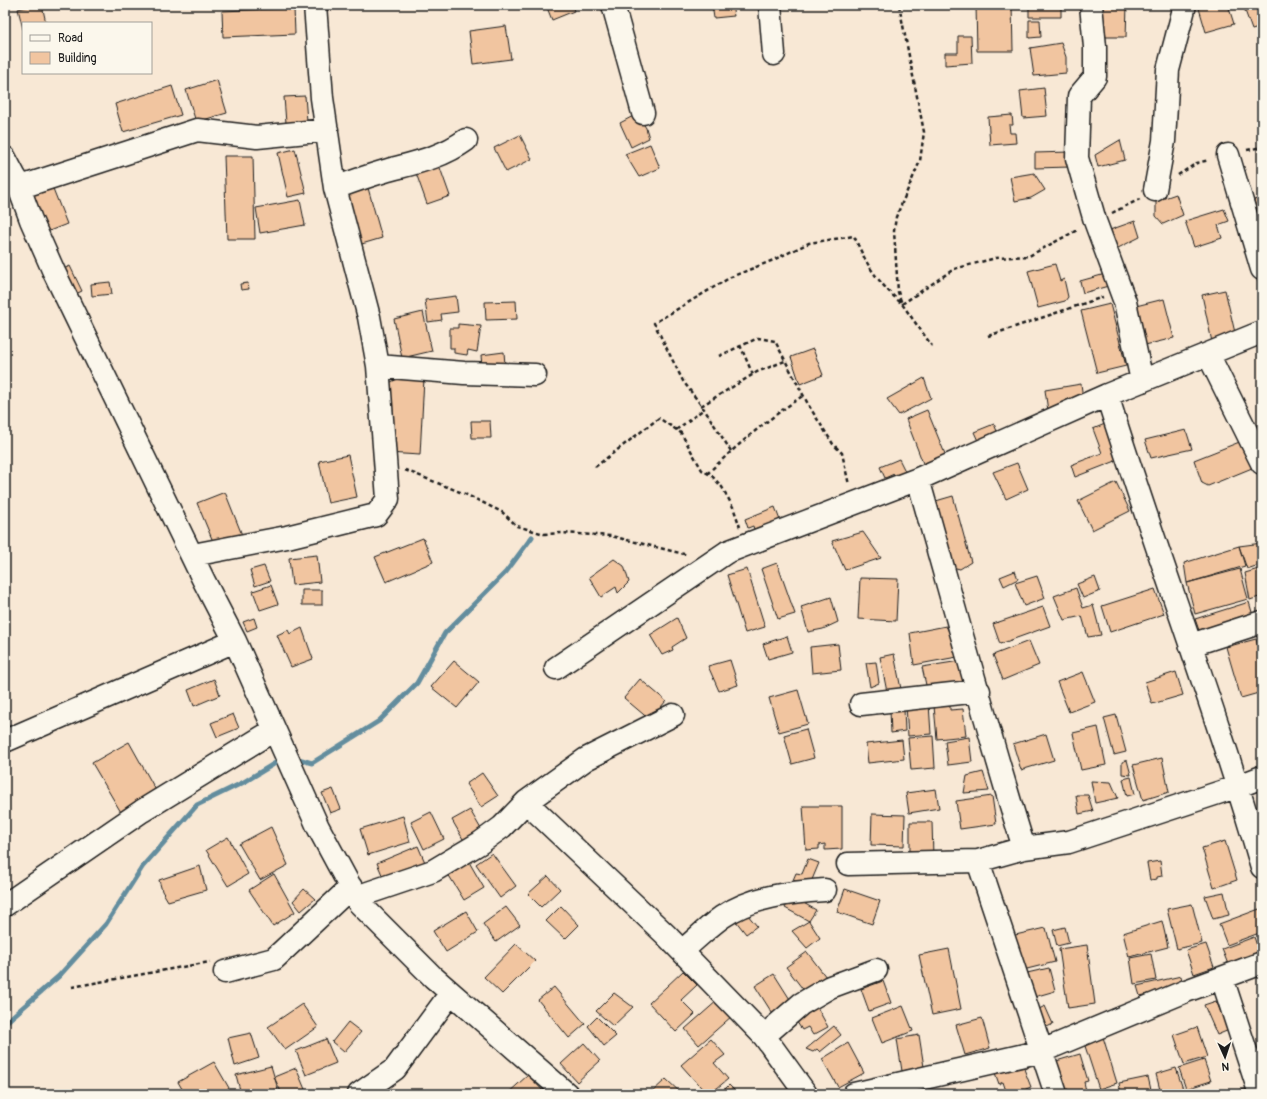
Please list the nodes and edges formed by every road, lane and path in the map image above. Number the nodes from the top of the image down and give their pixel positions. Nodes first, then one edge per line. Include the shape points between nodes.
1 (318, 5) edge
2 (613, 5) edge
3 (770, 5) edge
4 (899, 5) edge
5 (1091, 5) edge
6 (1185, 5) edge
7 (774, 54) dead end
8 (643, 113) dead end
9 (327, 130) junction
10 (466, 140) dead end
11 (1228, 155) dead end
12 (5, 158) edge
13 (15, 177) junction
14 (335, 188) junction
15 (1155, 190) dead end
16 (1262, 269) edge
17 (1121, 291) junction
18 (903, 305) junction
19 (1262, 332) edge
20 (988, 336) dead end
21 (740, 346) junction
22 (932, 346) dead end
23 (1208, 354) junction
24 (719, 356) dead end
25 (785, 361) junction
26 (378, 366) junction
27 (535, 375) dead end
28 (753, 375) junction
29 (1142, 381) junction
30 (1107, 395) junction
31 (804, 396) junction
32 (701, 406) junction
33 (704, 409) junction
34 (676, 430) junction
35 (730, 451) junction
36 (1262, 463) edge
37 (385, 465) junction
38 (596, 467) dead end
39 (707, 474) junction
40 (918, 479) junction
41 (854, 503) junction
42 (747, 544) junction
43 (193, 555) junction
44 (713, 562) junction
45 (1262, 622) edge
46 (236, 641) junction
47 (1191, 644) junction
48 (556, 668) dead end
49 (979, 691) junction
50 (860, 704) dead end
51 (673, 715) dead end
52 (274, 730) junction
53 (5, 741) edge
54 (1262, 776) edge
55 (1239, 786) junction
56 (526, 802) junction
57 (1024, 848) junction
58 (978, 861) junction
59 (848, 864) dead end
60 (1262, 867) edge
61 (825, 890) dead end
62 (353, 892) junction
63 (5, 905) edge
64 (682, 951) junction
65 (1262, 963) edge
66 (876, 970) dead end
67 (225, 972) joint
68 (1222, 978) junction
69 (72, 987) dead end
70 (451, 993) junction
71 (764, 1036) junction
72 (1042, 1051) junction
73 (359, 1094) edge
74 (567, 1094) edge
75 (806, 1094) edge
76 (854, 1094) edge
77 (1056, 1094) edge
78 (1260, 1094) edge

1 - 9 street via 322,98
2 - 8 street
3 - 7 street
4 - 18 path via 924,132 920,161 896,217 894,231 898,292
5 - 17 street via 1095,77 1079,96 1077,158 1095,221
6 - 15 street via 1168,70 1164,140
9 - 13 street via 257,137 196,130 21,187
9 - 14 street
10 - 14 street via 452,150 420,162
11 - 16 street
12 - 13 street
13 - 43 street via 54,272
14 - 26 street via 369,317
17 - 20 path
17 - 29 street
18 - 22 path
18 - 32 path via 883,286 866,264 854,236 809,243 731,277 654,323 683,381
19 - 23 street
21 - 24 path
21 - 25 path via 758,338 775,341
21 - 28 path
23 - 29 street
23 - 36 street
25 - 28 path
25 - 31 path
26 - 27 street via 464,373
26 - 37 street
28 - 32 path
29 - 30 street
30 - 40 street
30 - 47 street
31 - 35 path via 780,410
31 - 41 path via 833,444 842,453
32 - 33 path
33 - 34 path
33 - 35 path
34 - 38 path via 660,418
34 - 39 path via 681,433 702,470
35 - 39 path
37 - 43 street via 388,499 376,516
37 - 44 path via 413,472 465,494 502,512 517,526 544,534 611,536
39 - 42 path via 722,488 733,507
40 - 41 street
40 - 49 street
41 - 42 street
42 - 44 street via 727,552
43 - 46 street
44 - 48 street
45 - 47 street
46 - 52 street
46 - 53 street
47 - 55 street
49 - 50 street
49 - 57 street via 988,730
51 - 56 street via 586,759
52 - 62 street via 318,827
52 - 63 street via 142,811
54 - 55 street
55 - 57 street via 1069,842
55 - 60 street
56 - 62 street via 502,827 433,871
56 - 64 street
57 - 58 street
58 - 59 street
58 - 72 street
61 - 64 street via 749,902 722,917
62 - 67 street via 274,959
62 - 70 street via 359,903
64 - 71 street
65 - 68 street
66 - 71 street via 830,987 801,1004
67 - 69 path via 221,960
68 - 72 street
68 - 78 street
70 - 73 street via 395,1069
70 - 74 street
71 - 75 street
72 - 76 street
72 - 77 street

